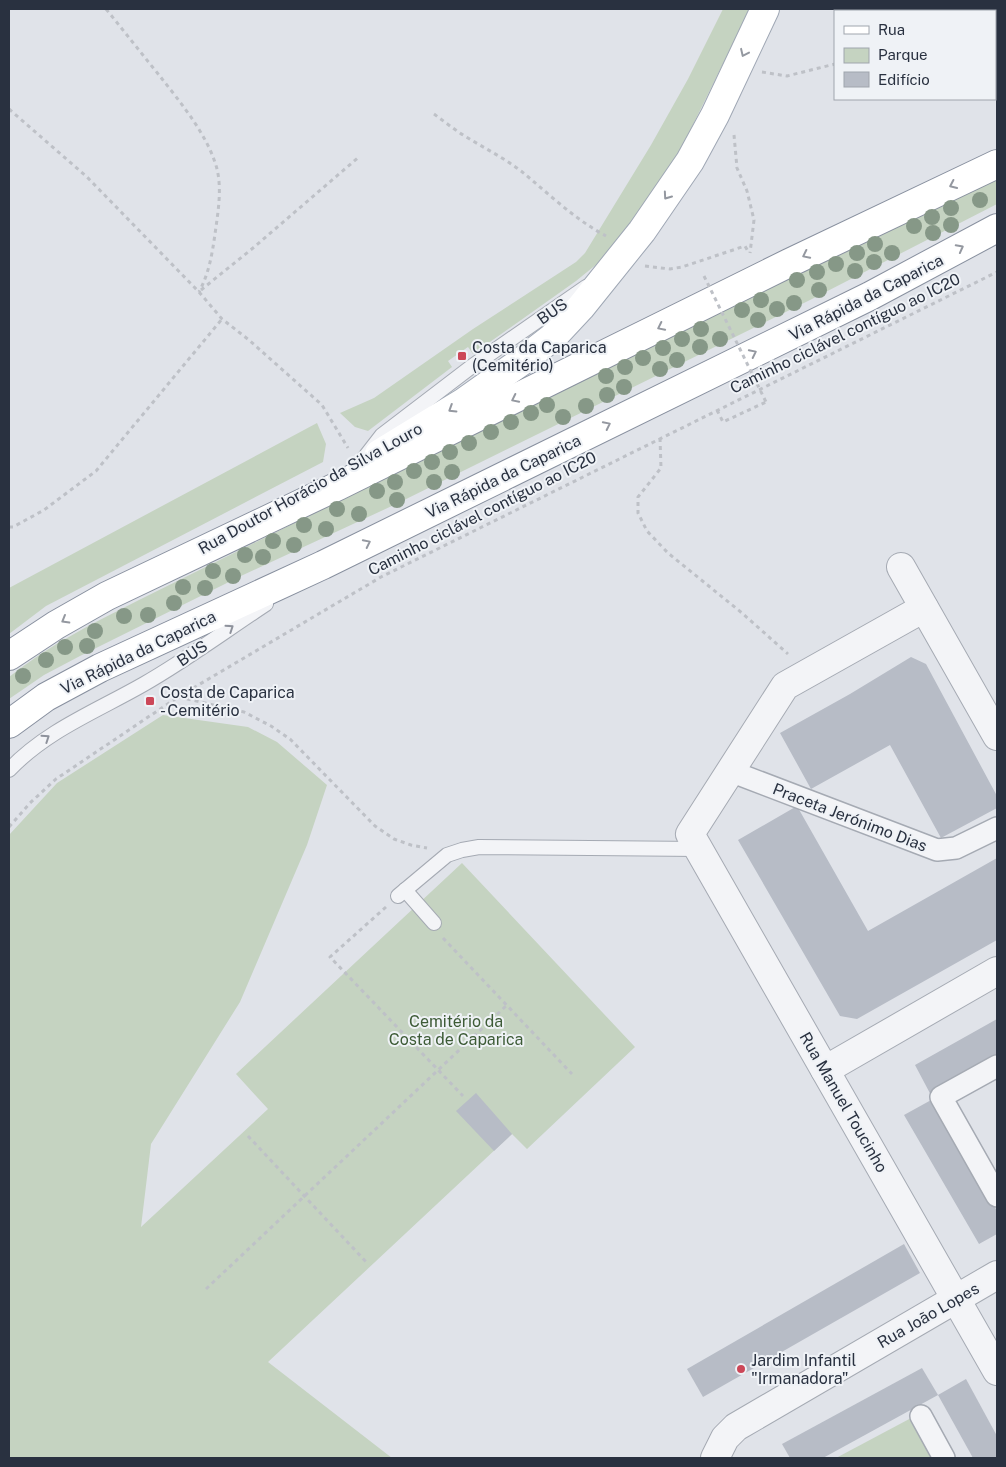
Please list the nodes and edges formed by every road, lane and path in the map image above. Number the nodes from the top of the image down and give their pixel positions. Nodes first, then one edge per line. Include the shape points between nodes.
1 (106, 9) edge
2 (765, 9) edge
3 (834, 64) edge
4 (755, 70) dead end
5 (9, 109) edge
6 (434, 114) dead end
7 (735, 128) dead end
8 (360, 156) dead end
9 (997, 164) edge
10 (997, 228) edge
11 (629, 247) junction
12 (997, 272) edge
13 (704, 276) dead end
14 (604, 278) junction
15 (199, 292) junction
16 (222, 319) junction
17 (717, 410) junction
18 (660, 438) junction
19 (358, 466) junction
20 (9, 527) edge
21 (323, 564) junction
22 (901, 568) dead end
23 (107, 596) junction
24 (924, 608) junction
25 (9, 656) edge
26 (810, 672) junction
27 (178, 697) junction
28 (9, 724) edge
29 (997, 736) edge
30 (9, 770) edge
31 (730, 771) junction
32 (9, 827) edge
33 (997, 828) edge
34 (694, 841) junction
35 (462, 850) junction
36 (402, 893) junction
37 (434, 923) dead end
38 (443, 938) dead end
39 (997, 971) edge
40 (507, 1005) junction
41 (997, 1066) edge
42 (438, 1070) junction
43 (825, 1070) junction
44 (572, 1074) dead end
45 (463, 1096) dead end
46 (248, 1136) dead end
47 (304, 1196) junction
48 (997, 1196) edge
49 (368, 1264) dead end
50 (997, 1274) edge
51 (206, 1289) dead end
52 (956, 1298) junction
53 (997, 1371) edge
54 (921, 1416) dead end
55 (714, 1458) edge
56 (944, 1458) edge

1 - 15 path via 185,108 201,132 216,168 219,208 207,278
2 -> 11 main road, Rua Doutor Horácio da Silva Louro via 690,161
3 - 4 path via 787,76
5 - 15 path via 87,177
6 - 11 path via 520,170 589,227
7 - 14 path via 737,168 754,220 750,254 745,246 682,267 638,266
8 - 15 path
9 -> 23 main road
21 -> 10 main road, Via Rápida da Caparica via 870,296
11 - 14 main road, Rua Doutor Horácio da Silva Louro
11 - 19 lane, BUS via 587,286 471,367 382,436
12 - 17 path, Caminho ciclável contíguo ao IC20
13 - 17 path, bridge via 766,402 723,422
14 -> 19 main road, Rua Doutor Horácio da Silva Louro via 553,337 522,362 464,402
15 - 16 path
16 - 19 path via 322,405
16 - 20 path via 96,471 44,510
17 - 18 path, Caminho ciclável contíguo ao IC20
18 - 26 path via 661,468 638,497 638,513 647,531 668,554
18 - 27 path, Caminho ciclável contíguo ao IC20 via 381,576
19 - 23 main road, Rua Doutor Horácio da Silva Louro
21 - 28 main road, Via Rápida da Caparica via 100,668 46,697
30 -> 21 lane, BUS via 38,743 159,675
22 - 24 street
23 -> 25 main road via 56,624
24 - 26 street
24 - 29 street
26 - 31 street via 785,686
27 - 32 path, Caminho ciclável contíguo ao IC20 via 56,779
27 - 35 path via 244,712 271,726 290,739 375,826 394,839 431,849
31 - 33 street, Praceta Jerónimo Dias via 937,850 956,848
31 - 34 street
34 - 35 lane
34 - 43 street, Rua Manuel Toucinho
35 - 36 lane via 447,855
36 - 37 lane
36 - 42 path via 330,957
38 - 40 path
39 - 43 street
40 - 42 path
40 - 44 path
41 - 48 street via 942,1097
42 - 45 path
42 - 47 path
43 - 52 street, Rua Manuel Toucinho
46 - 47 path
47 - 49 path
47 - 51 path
50 - 52 street, Rua João Lopes
52 - 53 street, Rua Manuel Toucinho
52 - 55 street, Rua João Lopes via 736,1427 724,1438
54 - 56 street

